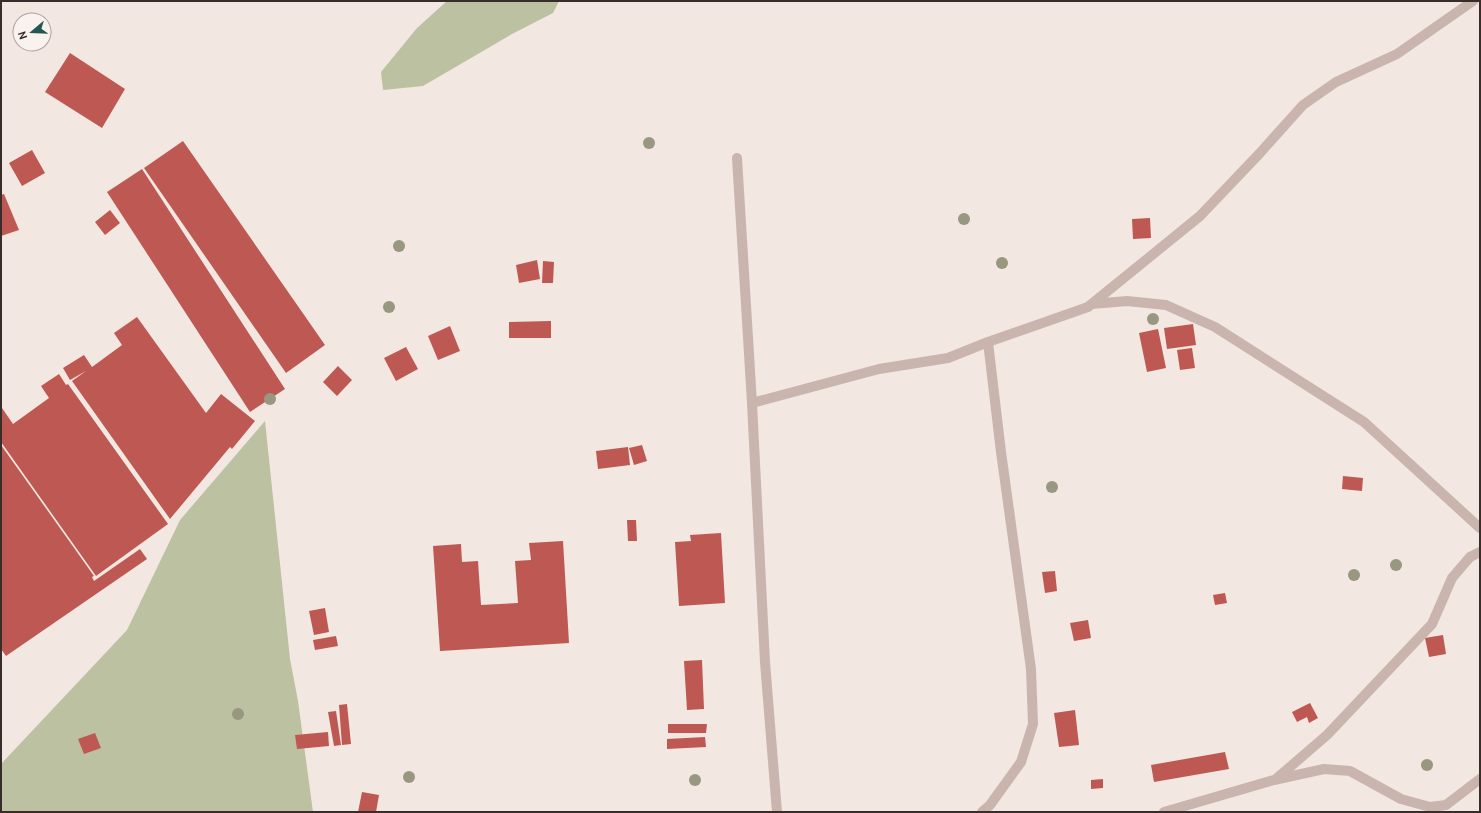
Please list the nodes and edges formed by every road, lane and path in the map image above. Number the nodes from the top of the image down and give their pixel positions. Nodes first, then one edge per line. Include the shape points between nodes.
1 (1472, 1) edge
2 (737, 158) dead end
3 (1092, 304) junction
4 (988, 342) junction
5 (752, 403) junction
6 (1480, 528) edge
7 (1480, 552) edge
8 (1480, 779) edge
9 (1274, 780) junction
10 (777, 812) edge
11 (982, 812) edge
12 (1164, 812) edge

1 - 3 street via 1397,54 1336,82 1303,105 1200,216
2 - 5 street
3 - 4 street
3 - 6 street via 1127,301 1166,305 1215,326 1364,422
4 - 5 street via 948,358 879,369
4 - 11 street via 1031,669 1033,724 1021,762 990,805
5 - 10 street via 765,662
7 - 9 street via 1470,557 1452,578 1432,624 1327,735
8 - 9 street via 1446,805 1430,807 1401,799 1350,771 1324,769
9 - 12 street

